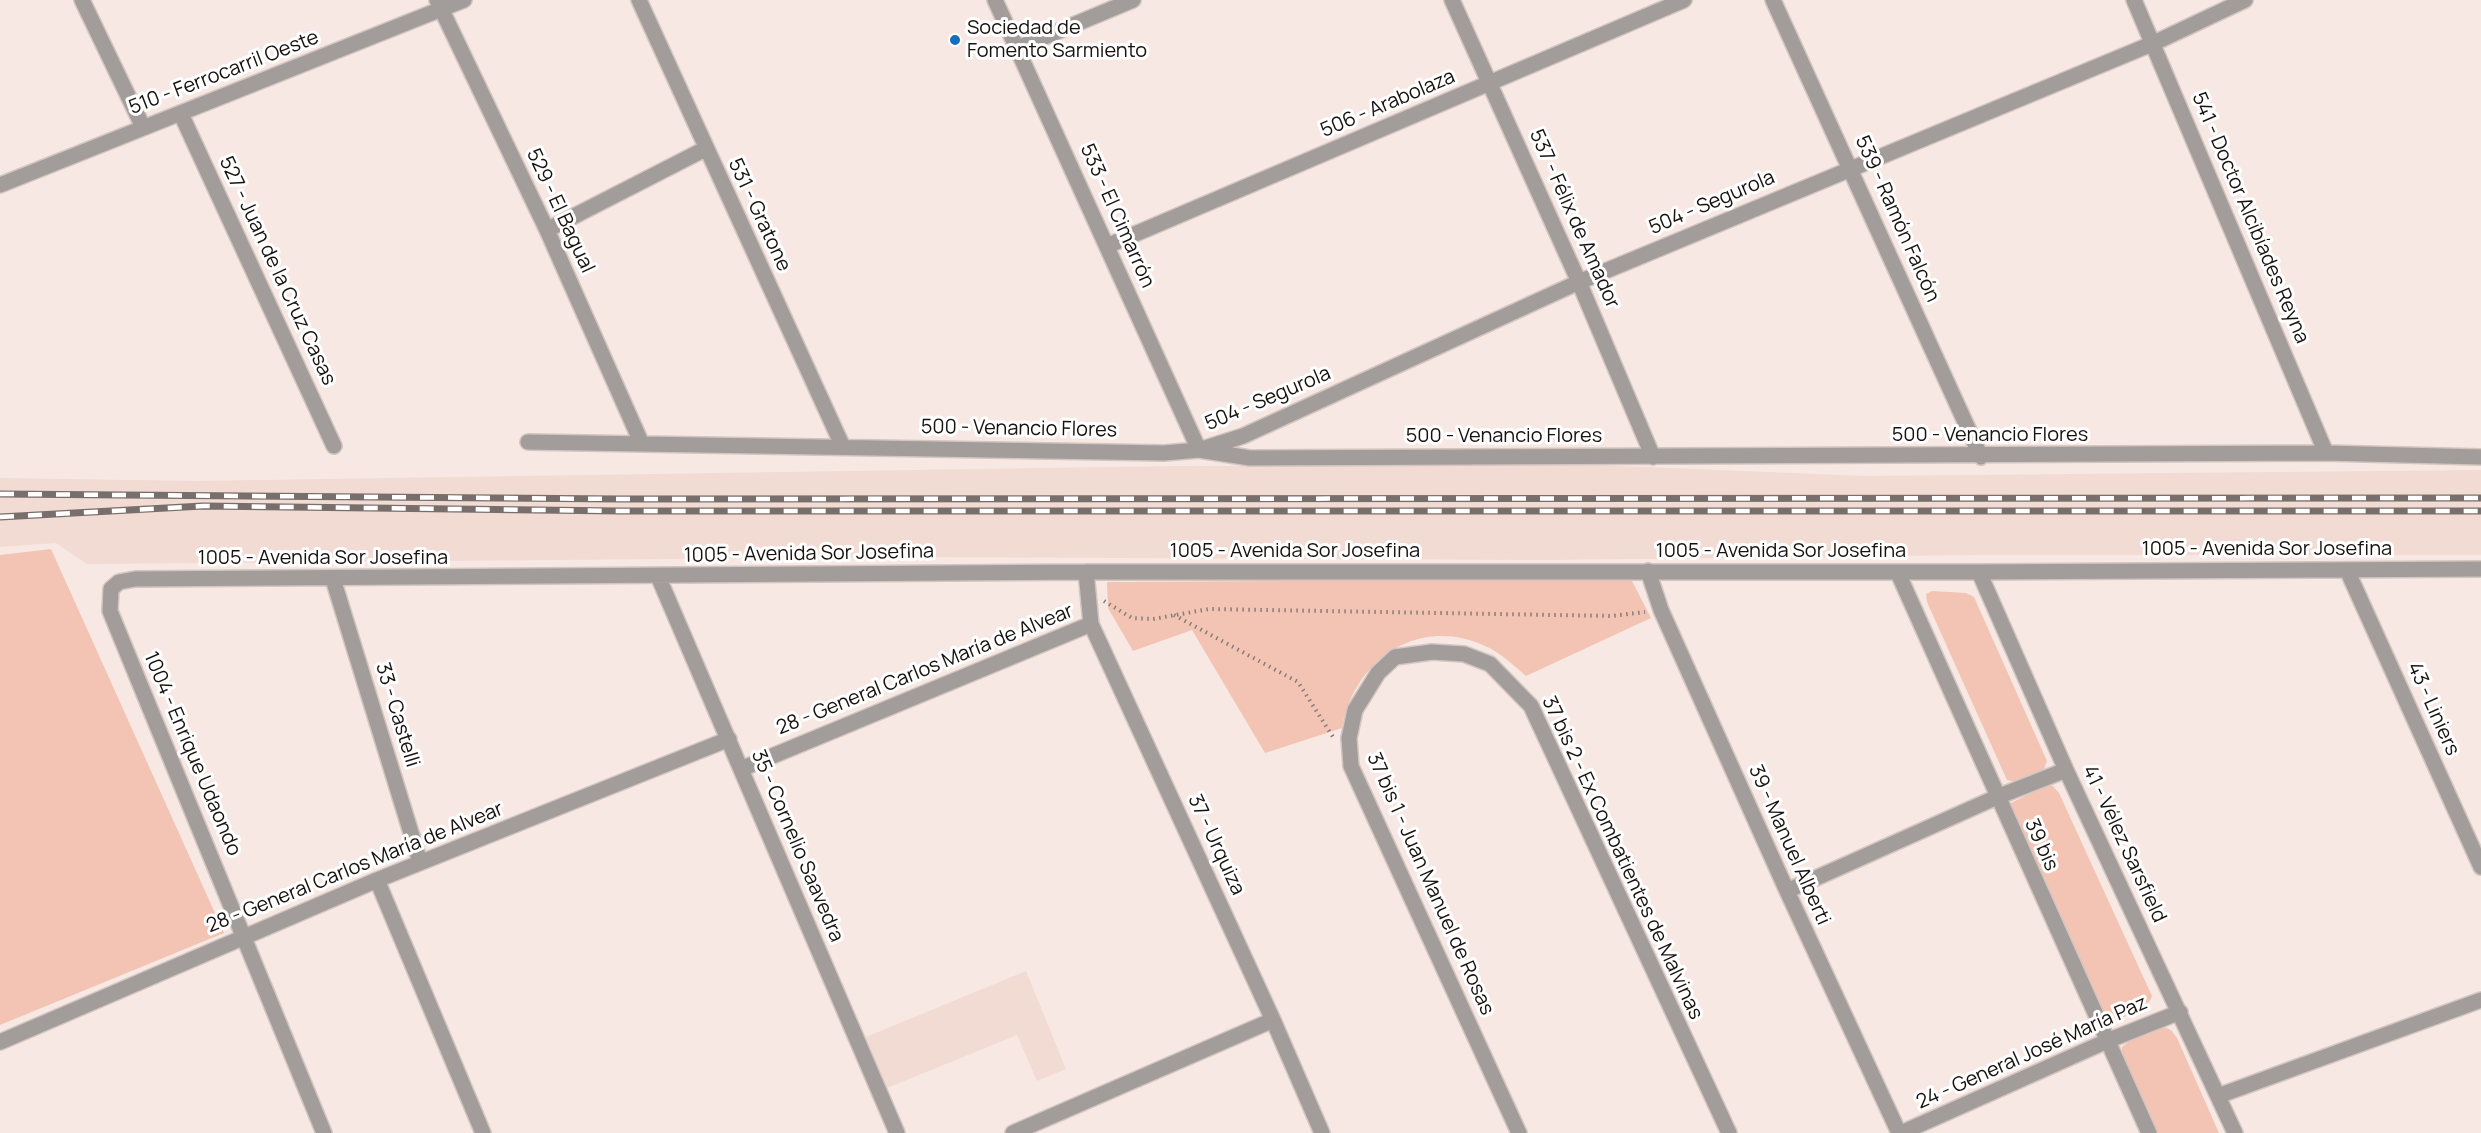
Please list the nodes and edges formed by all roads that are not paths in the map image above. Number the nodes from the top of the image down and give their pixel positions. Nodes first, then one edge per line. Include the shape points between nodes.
1 (82, 0) edge
2 (464, 0) edge
3 (639, 0) edge
4 (996, 0) edge
5 (1133, 0) edge
6 (1452, 0) edge
7 (1684, 0) edge
8 (1773, 0) edge
9 (2134, 0) edge
10 (2245, 0) edge
11 (439, 4) edge
12 (2154, 42) junction
13 (1018, 48) junction
14 (1491, 83) junction
15 (181, 114) junction
16 (143, 127) junction
17 (705, 149) junction
18 (1851, 168) junction
19 (0, 185) edge
20 (547, 230) junction
21 (1107, 246) junction
22 (1579, 282) junction
23 (528, 442) dead end
24 (641, 442) junction
25 (334, 446) dead end
26 (843, 447) junction
27 (1199, 450) junction
28 (2326, 453) junction
29 (1653, 457) junction
30 (1981, 457) junction
31 (2481, 457) edge
32 (2481, 569) edge
33 (2347, 570) junction
34 (1648, 571) junction
35 (1086, 572) junction
36 (1979, 572) junction
37 (1898, 573) junction
38 (658, 576) junction
39 (333, 579) junction
40 (111, 589) joint
41 (1091, 624) junction
42 (1432, 652) joint
43 (729, 739) junction
44 (741, 769) junction
45 (2066, 770) junction
46 (1997, 797) junction
47 (420, 862) junction
48 (2481, 867) edge
49 (377, 880) junction
50 (1787, 891) junction
51 (244, 935) junction
52 (2481, 1000) edge
53 (2180, 1012) junction
54 (1273, 1020) junction
55 (2107, 1041) junction
56 (0, 1042) edge
57 (2218, 1096) junction
58 (324, 1133) edge
59 (483, 1133) edge
60 (897, 1133) edge
61 (1013, 1133) edge
62 (1322, 1133) edge
63 (1519, 1133) edge
64 (1729, 1133) edge
65 (1900, 1133) edge
66 (2149, 1133) edge
67 (2235, 1133) edge

1 - 16 street
2 - 11 street, 510 - Ferrocarril Oeste
3 - 17 street, 531 - Gratone
4 - 13 street, 533 - El Cimarrón
5 - 13 street
6 - 14 street, 537 - Félix de Amador
7 - 14 street, 506 - Arabolaza
8 - 18 street, 539 - Ramón Falcón
9 - 12 street, 541 - Doctor Alcibíades Reyna
10 - 12 street, 504 - Segurola
11 - 15 street, 510 - Ferrocarril Oeste
11 - 20 street, 529 - El Bagual
12 - 18 street, 504 - Segurola
12 - 28 street, 541 - Doctor Alcibíades Reyna
13 - 21 street, 533 - El Cimarrón
14 - 21 street, 506 - Arabolaza
14 - 22 street, 537 - Félix de Amador
15 - 16 street, 510 - Ferrocarril Oeste
15 - 25 street, 527 - Juan de la Cruz Casas
16 - 19 street, 510 - Ferrocarril Oeste
17 - 20 street
17 - 26 street, 531 - Gratone
18 - 22 street, 504 - Segurola
18 - 30 street, 539 - Ramón Falcón
20 - 24 street, 529 - El Bagual
21 - 27 street, 533 - El Cimarrón
22 - 27 street, 504 - Segurola via 1243,436
22 - 29 street, 537 - Félix de Amador
23 - 24 street, 500 - Venancio Flores
24 - 26 street, 500 - Venancio Flores
26 - 27 street, 500 - Venancio Flores via 1164,453
27 - 29 street, 500 - Venancio Flores via 1250,458
28 - 30 street, 500 - Venancio Flores
28 - 31 street, 500 - Venancio Flores
29 - 30 street, 500 - Venancio Flores
32 - 33 street, 1005 - Avenida Sor Josefina
33 - 36 street, 1005 - Avenida Sor Josefina
33 - 48 street, 43 - Liniers
34 - 35 street, 1005 - Avenida Sor Josefina
34 - 37 street, 1005 - Avenida Sor Josefina
34 - 50 street, 39 - Manuel Alberti via 1661,610
35 - 38 street, 1005 - Avenida Sor Josefina
35 - 41 street, 37 - Urquiza
36 - 37 street, 1005 - Avenida Sor Josefina
36 - 45 street, 41 - Vélez Sarsfield
37 - 46 street, 39 bis
38 - 39 street, 1005 - Avenida Sor Josefina
38 - 43 street, 35 - Cornelio Saavedra
39 - 40 street, 1005 - Avenida Sor Josefina via 135,579 119,582
39 - 47 street, 33 - Castelli
40 - 51 street, 1004 - Enrique Udaondo via 110,611
41 - 44 street, 28 - General Carlos María de Alvear
41 - 54 street, 37 - Urquiza
42 - 63 street, 37 bis 1 - Juan Manuel de Rosas via 1395,657 1378,673 1355,710 1349,738 1351,766
42 - 64 street, 37 bis 2 - Ex Combatientes de Malvinas via 1464,654 1490,664 1531,706
43 - 44 street, 35 - Cornelio Saavedra
43 - 47 street, 28 - General Carlos María de Alvear
44 - 60 street, 35 - Cornelio Saavedra
45 - 46 street
45 - 53 street, 41 - Vélez Sarsfield
46 - 50 street
46 - 55 street, 39 bis
47 - 49 street, 28 - General Carlos María de Alvear
49 - 51 street, 28 - General Carlos María de Alvear
49 - 59 street
50 - 65 street, 39 - Manuel Alberti
51 - 56 street, 28 - General Carlos María de Alvear
51 - 58 street, 1004 - Enrique Udaondo
52 - 57 street
53 - 55 street, 24 - General José María Paz
53 - 57 street, 41 - Vélez Sarsfield
54 - 61 street
54 - 62 street, 37 - Urquiza
55 - 65 street, 24 - General José María Paz
55 - 66 street, 39 bis
57 - 67 street, 41 - Vélez Sarsfield

